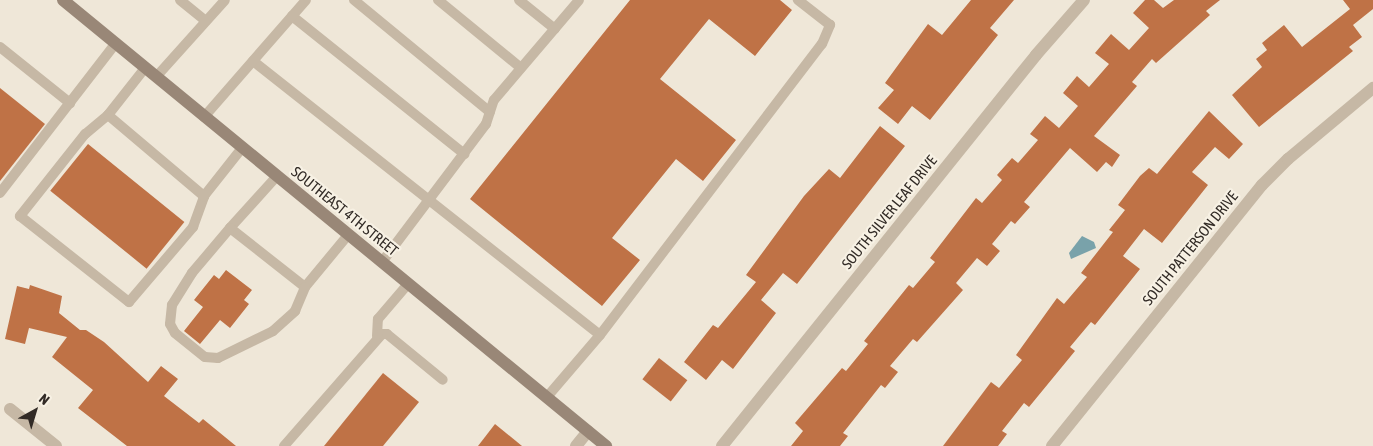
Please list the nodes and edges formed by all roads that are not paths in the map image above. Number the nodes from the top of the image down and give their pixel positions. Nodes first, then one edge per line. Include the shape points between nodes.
1 (63, 0) edge
2 (180, 0) edge
3 (225, 0) edge
4 (306, 0) edge
5 (354, 0) edge
6 (438, 0) edge
7 (519, 0) edge
8 (580, 0) edge
9 (798, 0) edge
10 (1084, 0) edge
11 (292, 16) junction
12 (206, 21) junction
13 (555, 29) junction
14 (116, 43) junction
15 (0, 47) edge
16 (252, 61) junction
17 (145, 68) junction
18 (521, 68) junction
19 (156, 77) junction
20 (1373, 88) edge
21 (70, 103) junction
22 (490, 112) junction
23 (108, 116) junction
24 (204, 117) junction
25 (242, 148) junction
26 (464, 154) junction
27 (277, 176) junction
28 (0, 193) edge
29 (204, 196) junction
30 (431, 199) junction
31 (230, 228) junction
32 (348, 235) junction
33 (382, 262) junction
34 (408, 284) junction
35 (305, 287) junction
36 (600, 334) junction
37 (377, 336) junction
38 (443, 380) dead end
39 (547, 397) junction
40 (10, 409) dead end
41 (588, 430) junction
42 (56, 446) edge
43 (284, 446) edge
44 (576, 446) edge
45 (606, 446) edge
46 (722, 446) edge
47 (1052, 446) edge

1 - 14 main road, SOUTHEAST 4TH STREET
2 - 12 lane
3 - 12 lane
4 - 11 lane
5 - 22 lane
6 - 18 lane
7 - 13 lane
8 - 13 lane
9 - 36 lane via 830,25 822,44
10 - 46 street, SOUTH SILVER LEAF DRIVE via 1036,55
11 - 16 lane
11 - 26 lane
12 - 19 lane
13 - 18 lane
14 - 17 main road, SOUTHEAST 4TH STREET
14 - 21 lane
15 - 21 lane
16 - 24 lane
16 - 30 lane
17 - 19 main road, SOUTHEAST 4TH STREET
17 - 23 lane
18 - 22 lane via 494,100
19 - 24 main road, SOUTHEAST 4TH STREET
20 - 47 street, SOUTH PATTERSON DRIVE via 1262,185
21 - 28 lane
22 - 26 lane via 486,124
23 - 29 lane
23 - 29 lane via 85,134 20,216 129,302 193,227
24 - 25 main road, SOUTHEAST 4TH STREET
25 - 27 main road, SOUTHEAST 4TH STREET
25 - 29 lane
26 - 30 lane
27 - 31 lane
27 - 32 main road, SOUTHEAST 4TH STREET
30 - 33 lane
30 - 36 lane
31 - 35 lane
31 - 35 lane via 192,272 172,305 170,324 175,333 190,345 205,356 218,358 244,346 273,331 295,311
32 - 33 main road, SOUTHEAST 4TH STREET
32 - 35 lane
33 - 34 main road, SOUTHEAST 4TH STREET
34 - 37 lane via 378,319
34 - 39 main road, SOUTHEAST 4TH STREET
36 - 39 lane
37 - 38 lane via 387,334
37 - 43 lane
39 - 41 main road, SOUTHEAST 4TH STREET
40 - 42 street
41 - 44 street
41 - 45 main road, SOUTHEAST 4TH STREET

